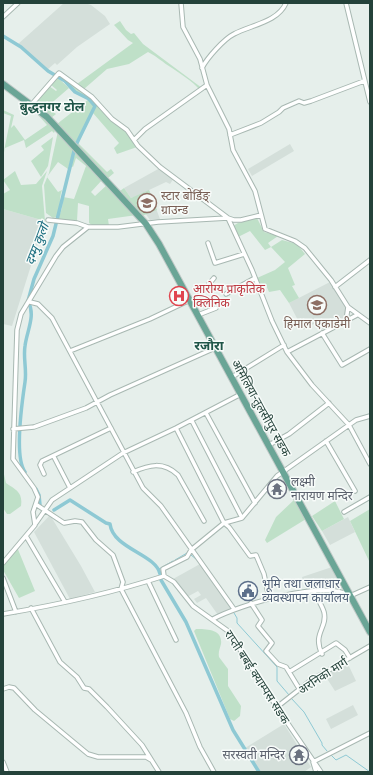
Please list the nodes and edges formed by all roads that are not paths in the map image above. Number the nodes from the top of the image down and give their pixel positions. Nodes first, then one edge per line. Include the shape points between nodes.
1 (18, 3) edge
2 (181, 3) edge
3 (286, 3) edge
4 (346, 3) edge
5 (3, 17) edge
6 (202, 68) junction
7 (364, 81) junction
8 (3, 84) edge
9 (207, 85) junction
10 (370, 102) edge
11 (32, 104) junction
12 (230, 135) junction
13 (134, 140) junction
14 (261, 215) junction
15 (228, 218) junction
16 (48, 220) dead end
17 (146, 224) junction
18 (88, 227) junction
19 (208, 243) dead end
20 (244, 254) junction
21 (370, 260) edge
22 (214, 278) dead end
23 (255, 278) junction
24 (335, 286) junction
25 (226, 294) dead end
26 (190, 301) junction
27 (30, 302) junction
28 (348, 307) junction
29 (216, 308) dead end
30 (198, 315) junction
31 (357, 315) junction
32 (346, 321) junction
33 (370, 324) edge
34 (322, 333) junction
35 (284, 345) junction
36 (216, 348) junction
37 (370, 348) edge
38 (70, 351) junction
39 (287, 352) junction
40 (232, 377) junction
41 (241, 394) junction
42 (97, 403) junction
43 (329, 403) junction
44 (206, 413) junction
45 (370, 416) edge
46 (192, 421) junction
47 (349, 425) junction
48 (110, 428) junction
49 (176, 428) junction
50 (13, 429) junction
51 (326, 441) junction
52 (269, 446) junction
53 (124, 453) junction
54 (54, 457) junction
55 (370, 464) edge
56 (283, 471) junction
57 (133, 472) junction
58 (44, 474) dead end
59 (70, 488) junction
60 (354, 490) dead end
61 (370, 497) edge
62 (255, 502) junction
63 (37, 505) junction
64 (45, 512) junction
65 (344, 512) dead end
66 (242, 518) junction
67 (204, 521) dead end
68 (36, 523) junction
69 (224, 523) junction
70 (26, 536) junction
71 (191, 550) junction
72 (3, 562) edge
73 (164, 576) junction
74 (3, 578) edge
75 (148, 581) junction
76 (370, 587) edge
77 (121, 589) junction
78 (314, 592) junction
79 (350, 596) junction
80 (269, 598) junction
81 (65, 602) junction
82 (251, 603) junction
83 (31, 608) junction
84 (234, 609) junction
85 (16, 612) junction
86 (3, 614) edge
87 (213, 619) junction
88 (370, 632) edge
89 (176, 640) dead end
90 (370, 646) edge
91 (322, 654) junction
92 (350, 658) junction
93 (289, 672) junction
94 (3, 689) edge
95 (300, 690) junction
96 (277, 707) junction
97 (370, 733) edge
98 (152, 760) junction
99 (3, 762) edge
100 (314, 762) junction
101 (7, 772) edge
102 (159, 772) edge
103 (214, 772) edge
104 (316, 772) edge
105 (321, 772) edge

1 - 5 street
2 - 6 street via 183,28 200,59
3 - 6 street via 278,15 232,35
4 - 7 street
6 - 9 street
7 - 10 street
7 - 12 street via 311,101 292,103 261,123
8 - 11 main road, अमिलिया-तुलसीपुर सडक
9 - 12 street
9 - 13 street via 145,129
11 - 13 street via 60,74 84,90 112,119 127,130
11 - 17 main road, अमिलिया-तुलसीपुर सडक
12 - 14 street via 233,150 255,191
13 - 15 street via 160,167
14 - 15 street via 234,220
14 - 24 street via 266,230 302,246
15 - 17 street
15 - 20 street
16 - 18 street via 77,223
17 - 18 street
17 - 26 main road, अमिलिया-तुलसीपुर सडक
18 - 27 street via 63,247
19 - 20 street via 215,263
20 - 23 street
21 - 24 street
22 - 26 street via 198,297
23 - 25 street
23 - 35 street
24 - 28 street
26 - 30 main road, अमिलिया-तुलसीपुर सडक
26 - 38 street
27 - 38 street via 38,304 52,318
27 - 50 street via 21,314 17,330
28 - 31 street
28 - 32 street
29 - 30 street
30 - 36 main road, अमिलिया-तुलसीपुर सडक
31 - 32 street
31 - 33 street
32 - 34 street
34 - 37 street via 341,365
34 - 39 street
35 - 39 street
35 - 40 street
36 - 40 main road, अमिलिया-तुलसीपुर सडक
36 - 42 street
38 - 42 street
39 - 43 street
40 - 41 main road, अमिलिया-तुलसीपुर सडक
41 - 44 street
41 - 52 main road, अमिलिया-तुलसीपुर सडक
42 - 48 street
42 - 50 street via 52,421
43 - 47 street
43 - 52 street
44 - 46 street
44 - 62 street
45 - 47 street
46 - 49 street
46 - 66 street
47 - 51 street
47 - 55 street
48 - 53 street
48 - 54 street
49 - 53 street
49 - 69 street
50 - 63 street via 13,459 34,488 38,497
51 - 56 street
51 - 60 street
52 - 56 main road, अमिलिया-तुलसीपुर सडक
53 - 57 street
53 - 59 street
54 - 58 street via 40,463
54 - 59 street
56 - 62 street
56 - 79 main road, अमिलिया-तुलसीपुर सडक
57 - 67 street via 150,465 173,470
57 - 71 street via 142,488 161,506
59 - 64 street via 52,500
61 - 65 street
62 - 66 street
63 - 64 street
63 - 68 street via 33,514
64 - 68 street
64 - 77 street via 64,523 82,522 113,555 123,582
66 - 69 street
68 - 70 street
69 - 71 street
69 - 80 street via 230,527 250,556 256,555 264,574
70 - 72 street
70 - 81 street
71 - 73 street via 187,557 163,569
71 - 84 street
73 - 75 street
73 - 87 street, राप्ती बबई क्याम्पस सडक via 174,582 193,606
74 - 85 street
75 - 77 street
75 - 89 street
76 - 79 street
77 - 81 street
77 - 103 street
78 - 79 street via 345,592
78 - 80 street
78 - 91 street via 324,612 317,641
79 - 88 main road, अमिलिया-तुलसीपुर सडक
80 - 82 street
81 - 83 street
82 - 84 street
82 - 93 street via 262,620 258,626 272,643 266,651
83 - 85 street
83 - 98 street via 60,662 77,677 84,688 89,689 111,711
84 - 87 street
85 - 86 street
87 - 96 street, राप्ती बबई क्याम्पस सडक via 228,630
90 - 92 street, अरनिको मार्ग
91 - 92 street via 338,643
91 - 93 street
92 - 95 street, अरनिको मार्ग via 310,681
93 - 95 street
94 - 98 street via 14,688 88,754 98,757 146,757
95 - 96 street, अरनिको मार्ग
96 - 100 street, राप्ती बबई क्याम्पस सडक
97 - 100 street
98 - 102 street
99 - 101 street
100 - 104 street
100 - 105 street, राप्ती बबई क्याम्पस सडक

